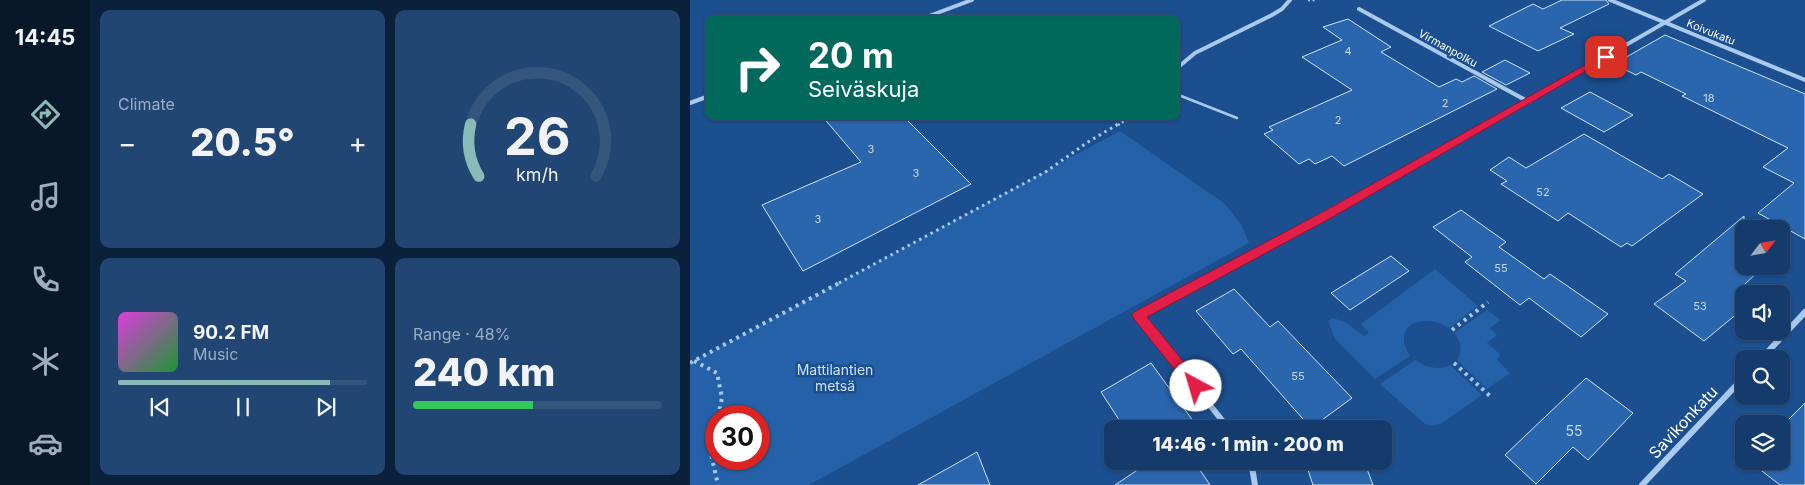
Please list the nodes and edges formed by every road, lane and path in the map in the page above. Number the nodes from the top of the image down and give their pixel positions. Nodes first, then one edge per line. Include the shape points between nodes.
1 (972, 0) edge
2 (1290, 0) edge
3 (1308, 0) edge
4 (1317, 0) edge
5 (1610, 0) edge
6 (1704, 0) edge
7 (1359, 8) dead end
8 (932, 15) edge
9 (1666, 22) junction
10 (1180, 66) edge
11 (1805, 80) edge
12 (1180, 96) edge
13 (705, 97) edge
14 (1529, 102) junction
15 (690, 103) edge
16 (1236, 118) dead end
17 (1126, 120) edge
18 (1488, 302) dead end
19 (1805, 312) edge
20 (1452, 330) dead end
21 (1769, 350) edge
22 (692, 362) edge
23 (1454, 363) dead end
24 (1735, 387) edge
25 (1490, 396) dead end
26 (720, 405) edge
27 (1222, 420) edge
28 (715, 470) edge
29 (1252, 470) edge
30 (718, 485) edge
31 (1255, 485) edge
32 (1642, 485) edge

1 - 8 street
2 - 10 street via 1272,15 1195,54
3 - 4 path
5 - 9 street, Koivukatu
6 - 9 street
7 - 14 street, Virmanpolku
9 - 11 street, Koivukatu
9 - 14 street
12 - 16 lane
13 - 15 street
14 - 27 street via 1325,216 1138,315
17 - 22 path via 1047,171
18 - 20 path
19 - 21 street
22 - 26 path via 717,373
23 - 25 path
24 - 32 street, Savikonkatu
28 - 30 path
29 - 31 street

